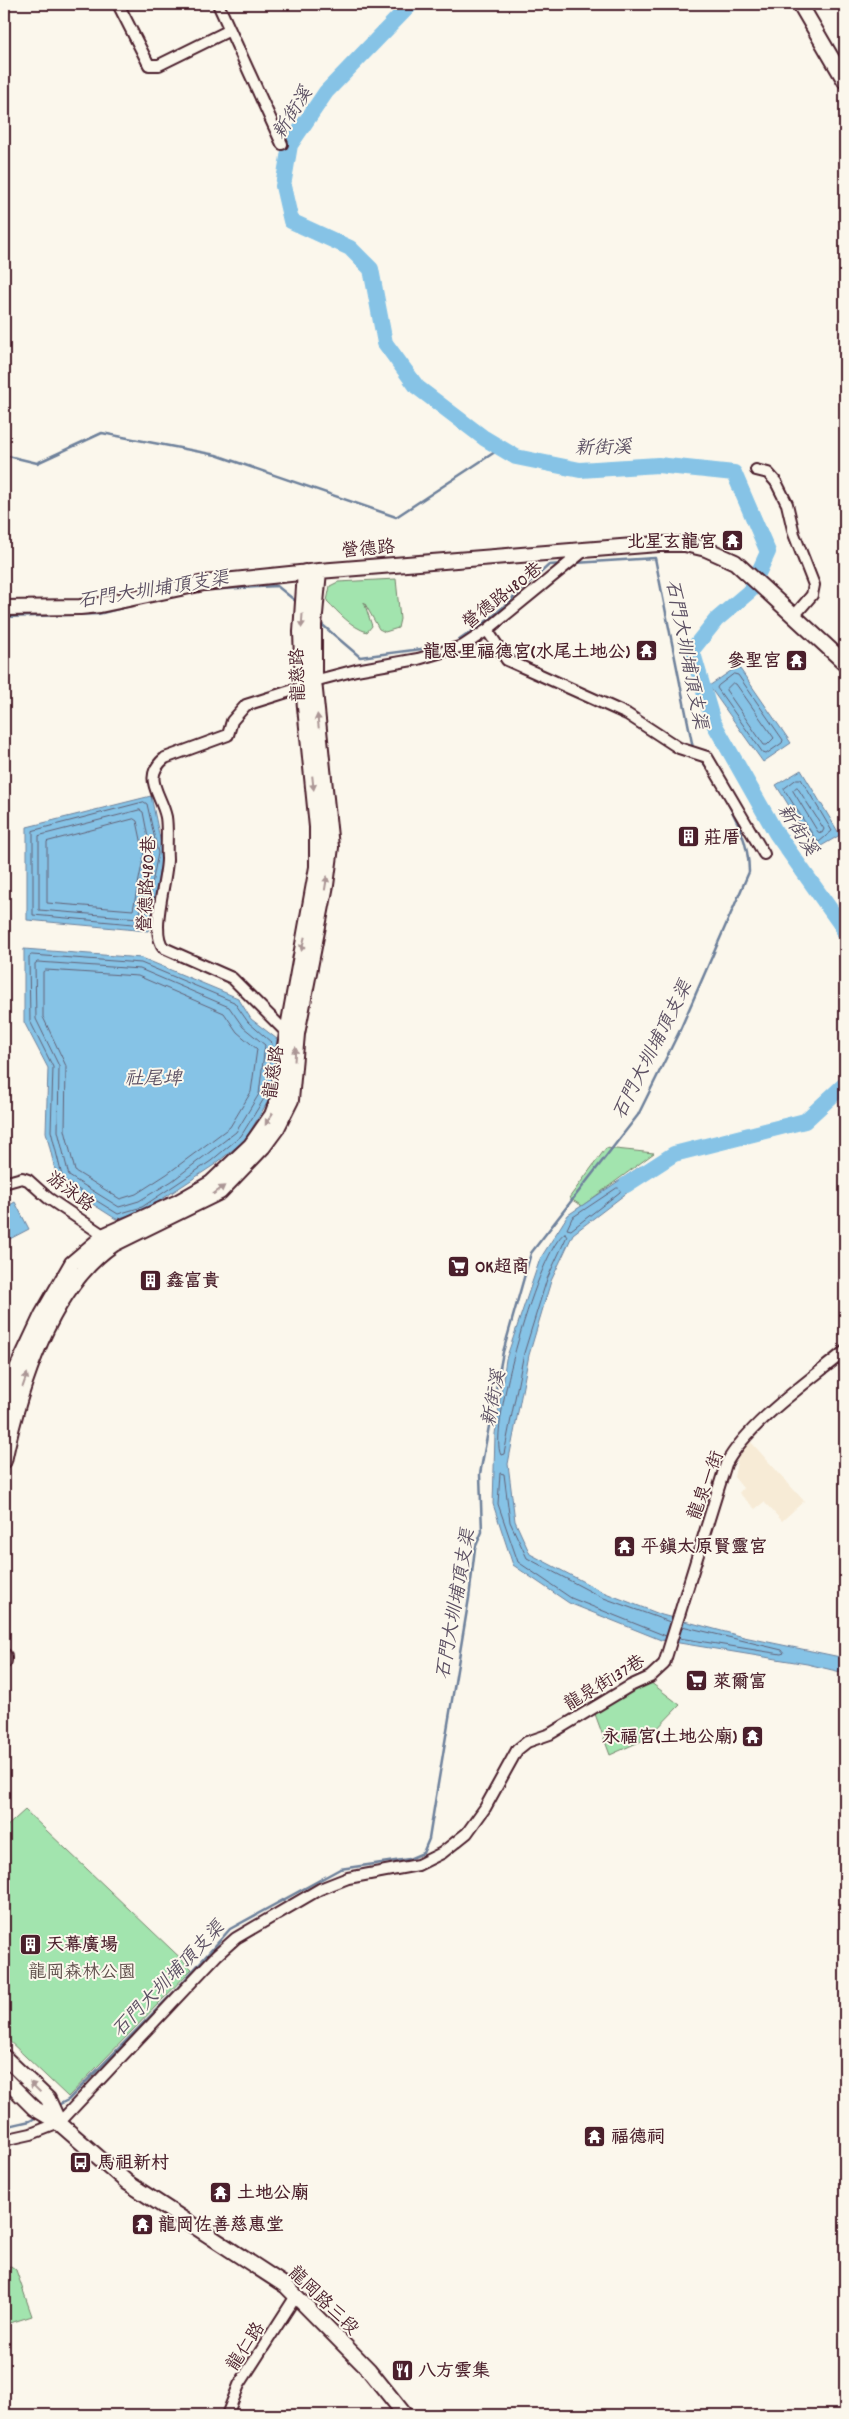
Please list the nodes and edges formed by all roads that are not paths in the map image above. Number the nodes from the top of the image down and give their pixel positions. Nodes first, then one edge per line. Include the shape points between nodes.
1 (118, 4) edge
2 (218, 4) edge
3 (800, 4) edge
4 (230, 30) junction
5 (845, 81) edge
6 (282, 144) dead end
7 (756, 470) dead end
8 (585, 550) junction
9 (312, 572) junction
10 (4, 608) edge
11 (794, 616) junction
12 (486, 630) junction
13 (845, 663) edge
14 (309, 684) junction
15 (764, 854) dead end
16 (292, 1033) junction
17 (4, 1184) edge
18 (109, 1240) junction
19 (47, 1318) junction
20 (845, 1350) edge
21 (4, 1407) edge
22 (4, 1461) edge
23 (668, 1653) joint
24 (4, 1656) edge
25 (4, 1661) edge
26 (4, 2057) edge
27 (4, 2078) edge
28 (59, 2123) junction
29 (4, 2140) edge
30 (296, 2296) junction
31 (227, 2415) edge
32 (405, 2415) edge

1 - 4 street via 149,65 159,65
2 - 4 street
3 - 5 street
4 - 6 street
7 - 11 street via 768,473 787,504 794,534 814,585 812,595
8 - 9 street, 營德路
8 - 11 street, 營德路 via 658,544 685,544 706,549 735,562
8 - 12 street, 營德路480巷
9 - 10 street, 營德路 via 204,583 100,605 36,610
9 - 14 street, 龍慈路 via 314,625
11 - 13 street, 營德路
12 - 14 street, 營德路480巷 via 463,646
12 - 15 street via 507,660 627,714 679,748 707,757
14 - 16 street, 龍慈路 via 331,847 326,885
14 - 16 street, 營德路480巷 via 246,705 232,721 228,735 165,758 153,775 166,817 167,865 157,932 160,944 232,978
16 - 18 street, 龍慈路 via 291,1100 263,1147 220,1192
17 - 18 street, 游泳路 via 22,1178 28,1180 48,1198
18 - 19 street, 龍慈路
19 - 21 street, 龍慈路 via 12,1379
22 -> 19 street, 龍慈路 via 15,1409
20 - 23 street, 龍泉一街 via 746,1434 731,1454
23 - 28 street, 龍泉街137巷 via 664,1664 650,1677 517,1750 467,1834 442,1853 418,1865 348,1878 320,1889 236,1938
24 - 25 street
28 -> 26 street, 龍岡路三段 via 48,2099
27 - 28 street, 龍岡路三段 via 34,2108
28 - 29 street
28 - 30 street, 龍岡路三段 via 128,2183 278,2280
30 - 31 street, 龍仁路 via 239,2385
30 - 32 street, 龍岡路三段 via 369,2370

